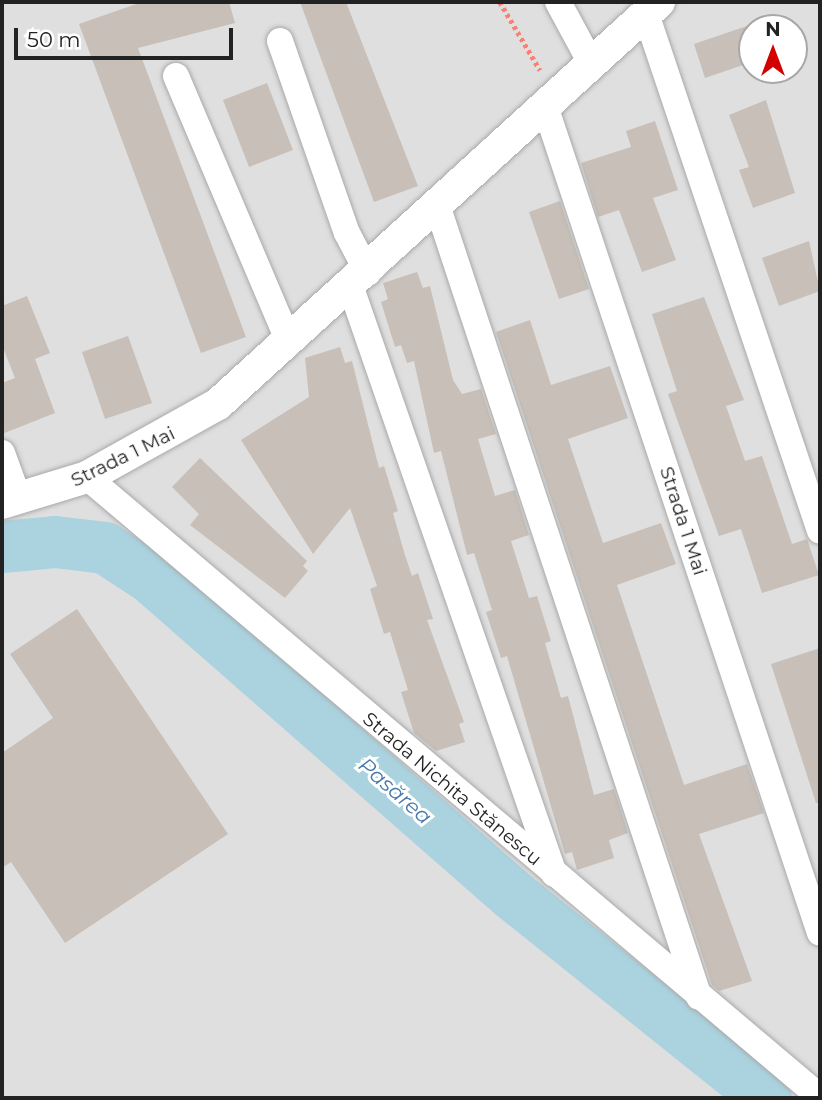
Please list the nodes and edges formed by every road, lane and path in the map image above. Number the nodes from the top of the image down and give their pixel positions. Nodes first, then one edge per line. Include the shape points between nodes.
1 (500, 2) edge
2 (558, 2) edge
3 (652, 8) edge
4 (280, 41) dead end
5 (592, 65) junction
6 (176, 76) dead end
7 (555, 100) junction
8 (438, 208) junction
9 (359, 281) junction
10 (289, 342) junction
11 (2, 453) edge
12 (87, 477) junction
13 (10, 501) edge
14 (820, 531) edge
15 (554, 876) junction
16 (820, 933) edge
17 (699, 999) junction
18 (820, 1097) edge

1 - 7 path
2 - 5 street
3 - 5 street, Strada 1 Mai
3 - 14 street, Strada 1 Mai
4 - 9 street via 347,233
5 - 7 street, Strada 1 Mai
6 - 10 street
7 - 8 street, Strada 1 Mai
7 - 16 street, Strada 1 Mai
8 - 9 street, Strada 1 Mai
8 - 17 street
9 - 10 street, Strada 1 Mai
9 - 15 street
10 - 12 street, Strada 1 Mai via 185,427
11 - 13 street
12 - 13 street, Strada 1 Mai
12 - 15 street, Strada Nichita Stănescu
15 - 17 street, Strada Nichita Stănescu
17 - 18 street, Strada Nichita Stănescu

